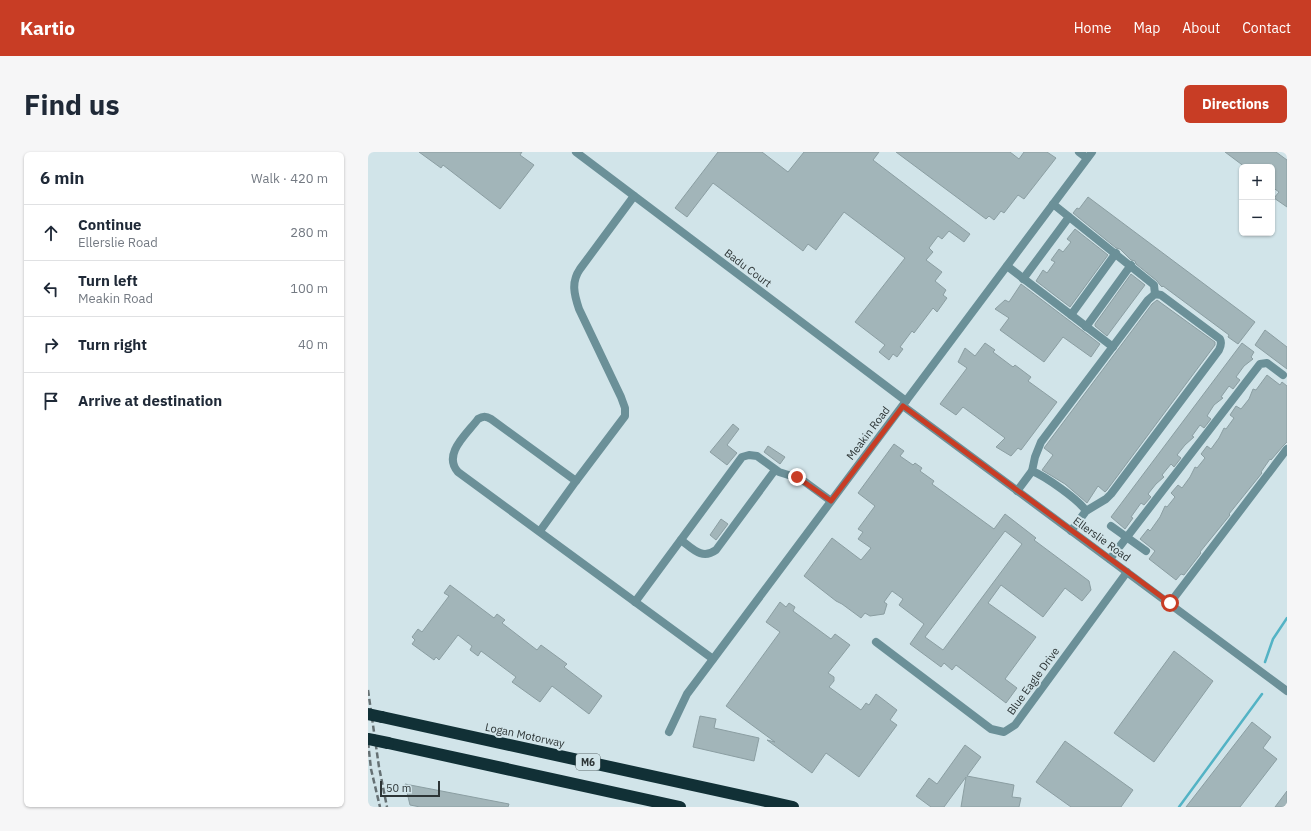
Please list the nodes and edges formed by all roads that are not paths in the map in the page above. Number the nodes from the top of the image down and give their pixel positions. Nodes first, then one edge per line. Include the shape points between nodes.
1 (576, 152) edge
2 (1079, 152) edge
3 (1089, 155) edge
4 (634, 196) junction
5 (1053, 204) junction
6 (1069, 217) junction
7 (1116, 253) junction
8 (1131, 265) junction
9 (1007, 266) junction
10 (1023, 279) junction
11 (1155, 294) junction
12 (1071, 315) junction
13 (1086, 327) junction
14 (1113, 347) junction
15 (1284, 374) dead end
16 (904, 404) junction
17 (1287, 448) edge
18 (775, 470) junction
19 (1032, 471) junction
20 (576, 481) junction
21 (1017, 491) junction
22 (831, 501) junction
23 (1086, 511) junction
24 (1111, 526) dead end
25 (540, 531) junction
26 (1071, 531) junction
27 (1127, 537) junction
28 (680, 540) junction
29 (1146, 551) dead end
30 (1110, 559) junction
31 (1127, 572) junction
32 (635, 602) junction
33 (1170, 603) junction
34 (876, 642) dead end
35 (713, 659) junction
36 (1287, 691) edge
37 (368, 714) edge
38 (669, 732) dead end
39 (368, 739) edge
40 (680, 807) edge
41 (793, 807) edge

1 - 4 street, Badu Court
2 - 3 street
3 - 5 street, Meakin Road
4 - 16 street, Badu Court
4 - 20 street via 575,279 574,295 579,309 625,408 624,416
5 - 6 street
5 - 9 street, Meakin Road
6 - 7 street
6 - 10 street
7 - 8 street
7 - 12 street
8 - 11 street via 1154,285
8 - 13 street
9 - 10 street
9 - 16 street, Meakin Road
10 - 12 street
11 - 14 street
11 - 23 street via 1161,295 1220,339 1221,346 1111,494 1106,500
12 - 13 street
13 - 14 street
14 - 19 street via 1041,442
15 - 27 street via 1267,363 1260,364
16 - 21 street, Ellerslie Road
16 - 22 street, Meakin Road
17 - 33 street
18 - 22 street via 801,479
18 - 28 street via 711,554 697,552
18 - 28 street via 757,456 742,457
19 - 21 street
19 - 23 street via 1043,476
20 - 25 street
20 - 25 street via 487,417 478,419 454,451 452,462 458,472
21 - 26 street, Ellerslie Road
22 - 35 street, Meakin Road
23 - 26 street
24 - 27 street
25 - 32 street
26 - 30 street, Ellerslie Road
27 - 29 street
27 - 30 street
28 - 32 street
30 - 31 street, Ellerslie Road
31 - 33 street, Ellerslie Road
31 - 34 street, Blue Eagle Drive via 1015,725 1004,732 991,729
32 - 35 street
33 - 36 street, Ellerslie Road
35 - 38 street, Meakin Road via 687,694
37 - 41 highway, Logan Motorway / M6, bridge
39 - 40 highway, M6, bridge

